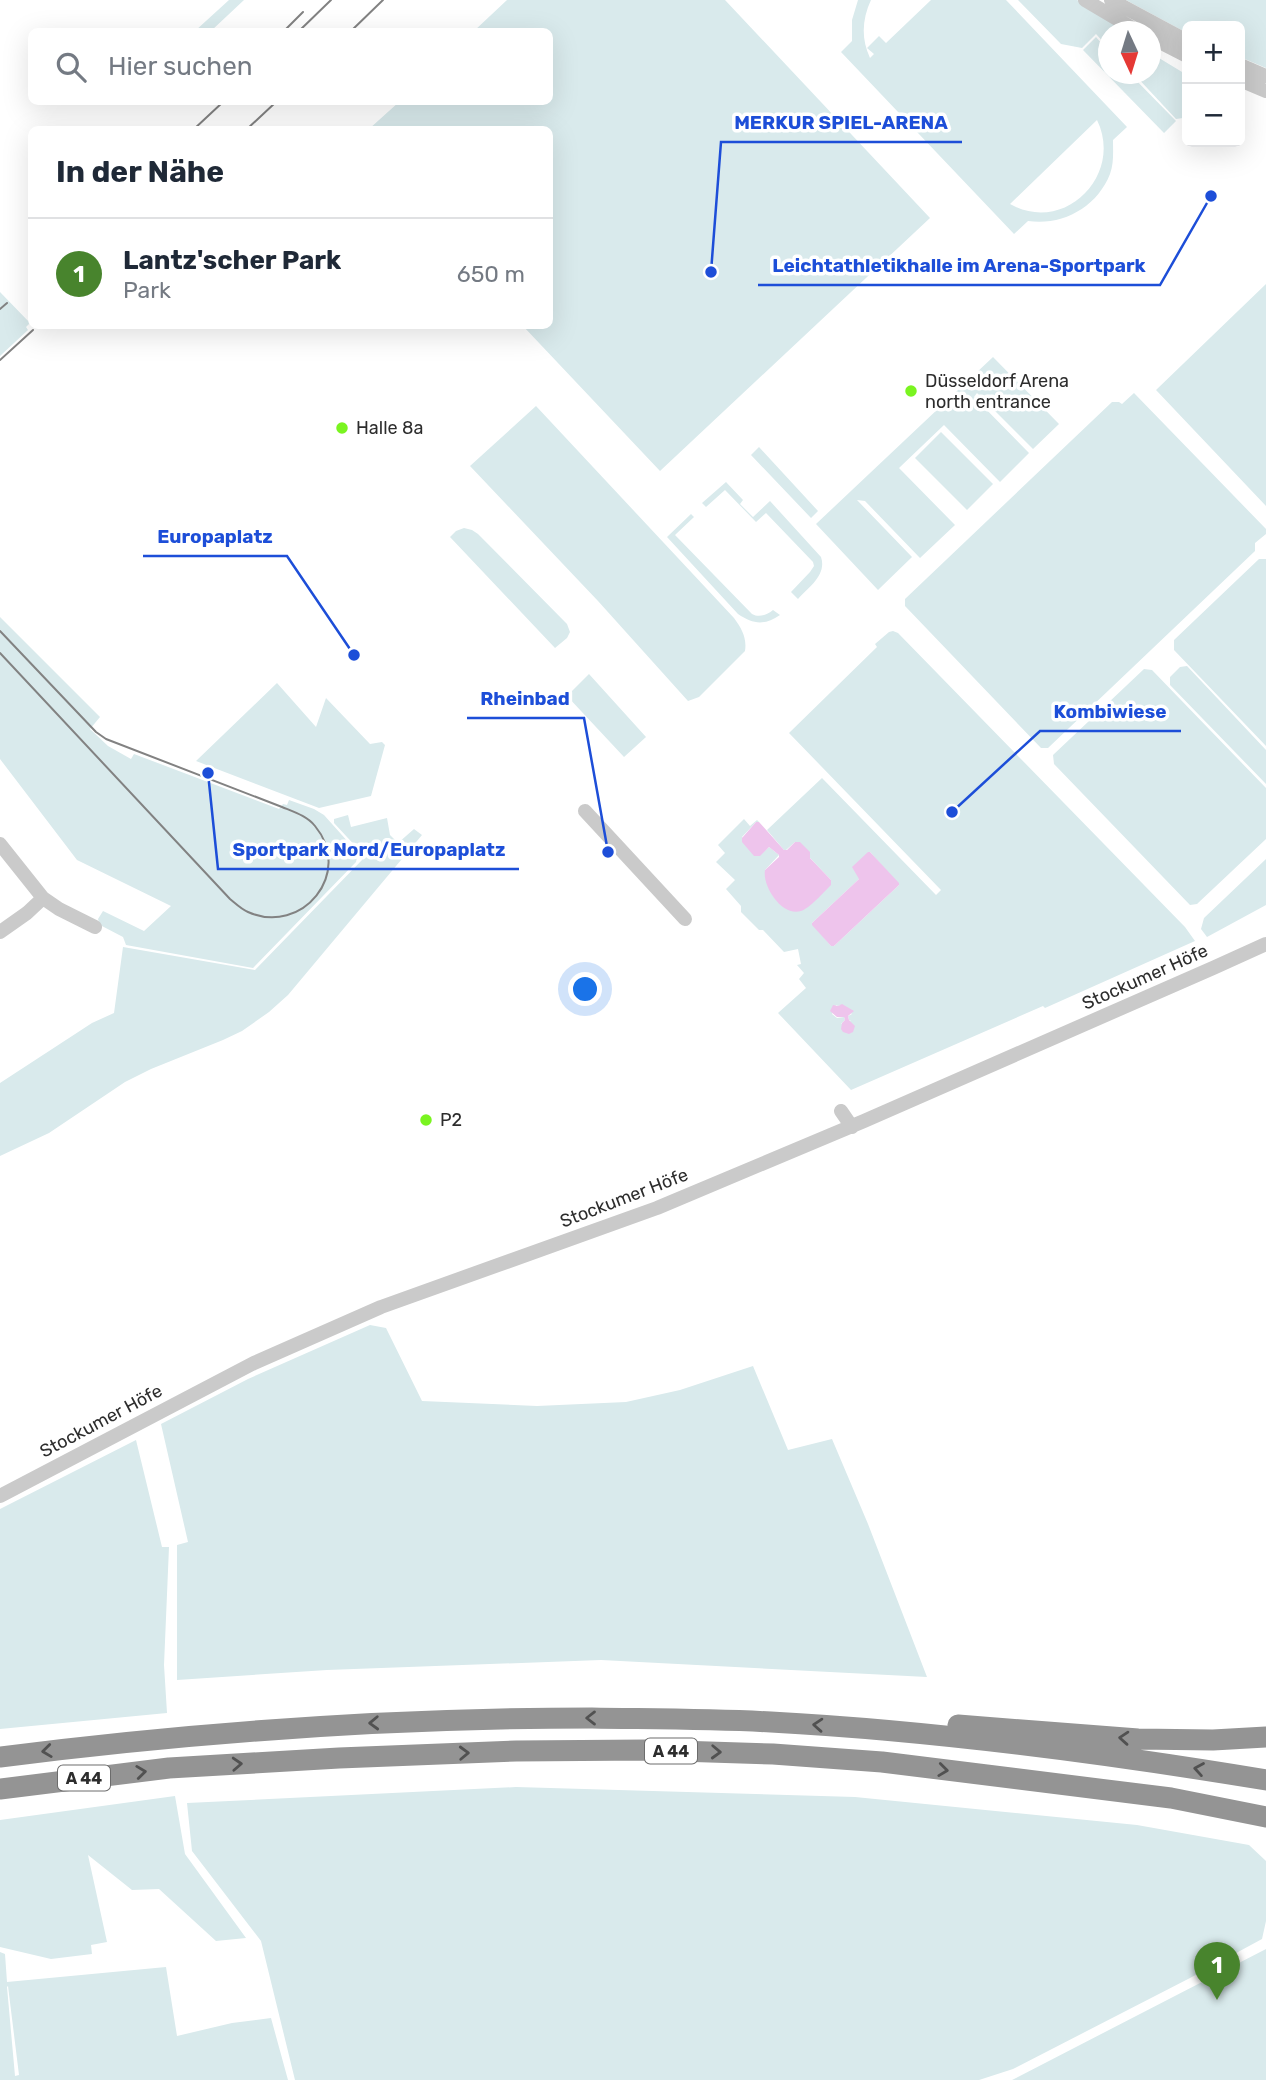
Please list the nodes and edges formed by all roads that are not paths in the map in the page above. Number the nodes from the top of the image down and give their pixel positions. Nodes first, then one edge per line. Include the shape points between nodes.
1 (1085, 0) edge
2 (1111, 0) edge
3 (1120, 21) edge
4 (1182, 38) edge
5 (1161, 43) edge
6 (1182, 53) edge
7 (1245, 67) edge
8 (1266, 76) edge
9 (1245, 82) edge
10 (1266, 91) edge
11 (585, 811) dead end
12 (0, 844) edge
13 (43, 898) junction
14 (685, 919) dead end
15 (96, 927) dead end
16 (0, 932) edge
17 (1266, 944) edge
18 (841, 1111) dead end
19 (852, 1126) junction
20 (0, 1496) edge
21 (887, 1730) junction
22 (1266, 1737) edge
23 (0, 1757) edge
24 (1266, 1780) edge
25 (0, 1789) edge
26 (1266, 1817) edge

1 - 3 street
2 - 4 street
5 - 6 street
7 - 8 street
9 - 10 street
11 - 14 street
12 - 13 street
13 - 15 street
13 - 16 street
17 - 19 street, Stockumer Höfe
18 - 19 street
19 - 20 street, Stockumer Höfe via 657,1208 381,1307 254,1363
22 -> 21 highway via 1138,1739 951,1725
21 -> 23 highway, A 44 via 646,1718 502,1719 344,1724
24 -> 21 highway, A 44 via 1143,1760
25 -> 26 highway, A 44 via 169,1769 299,1760 647,1750 882,1762 1171,1798

